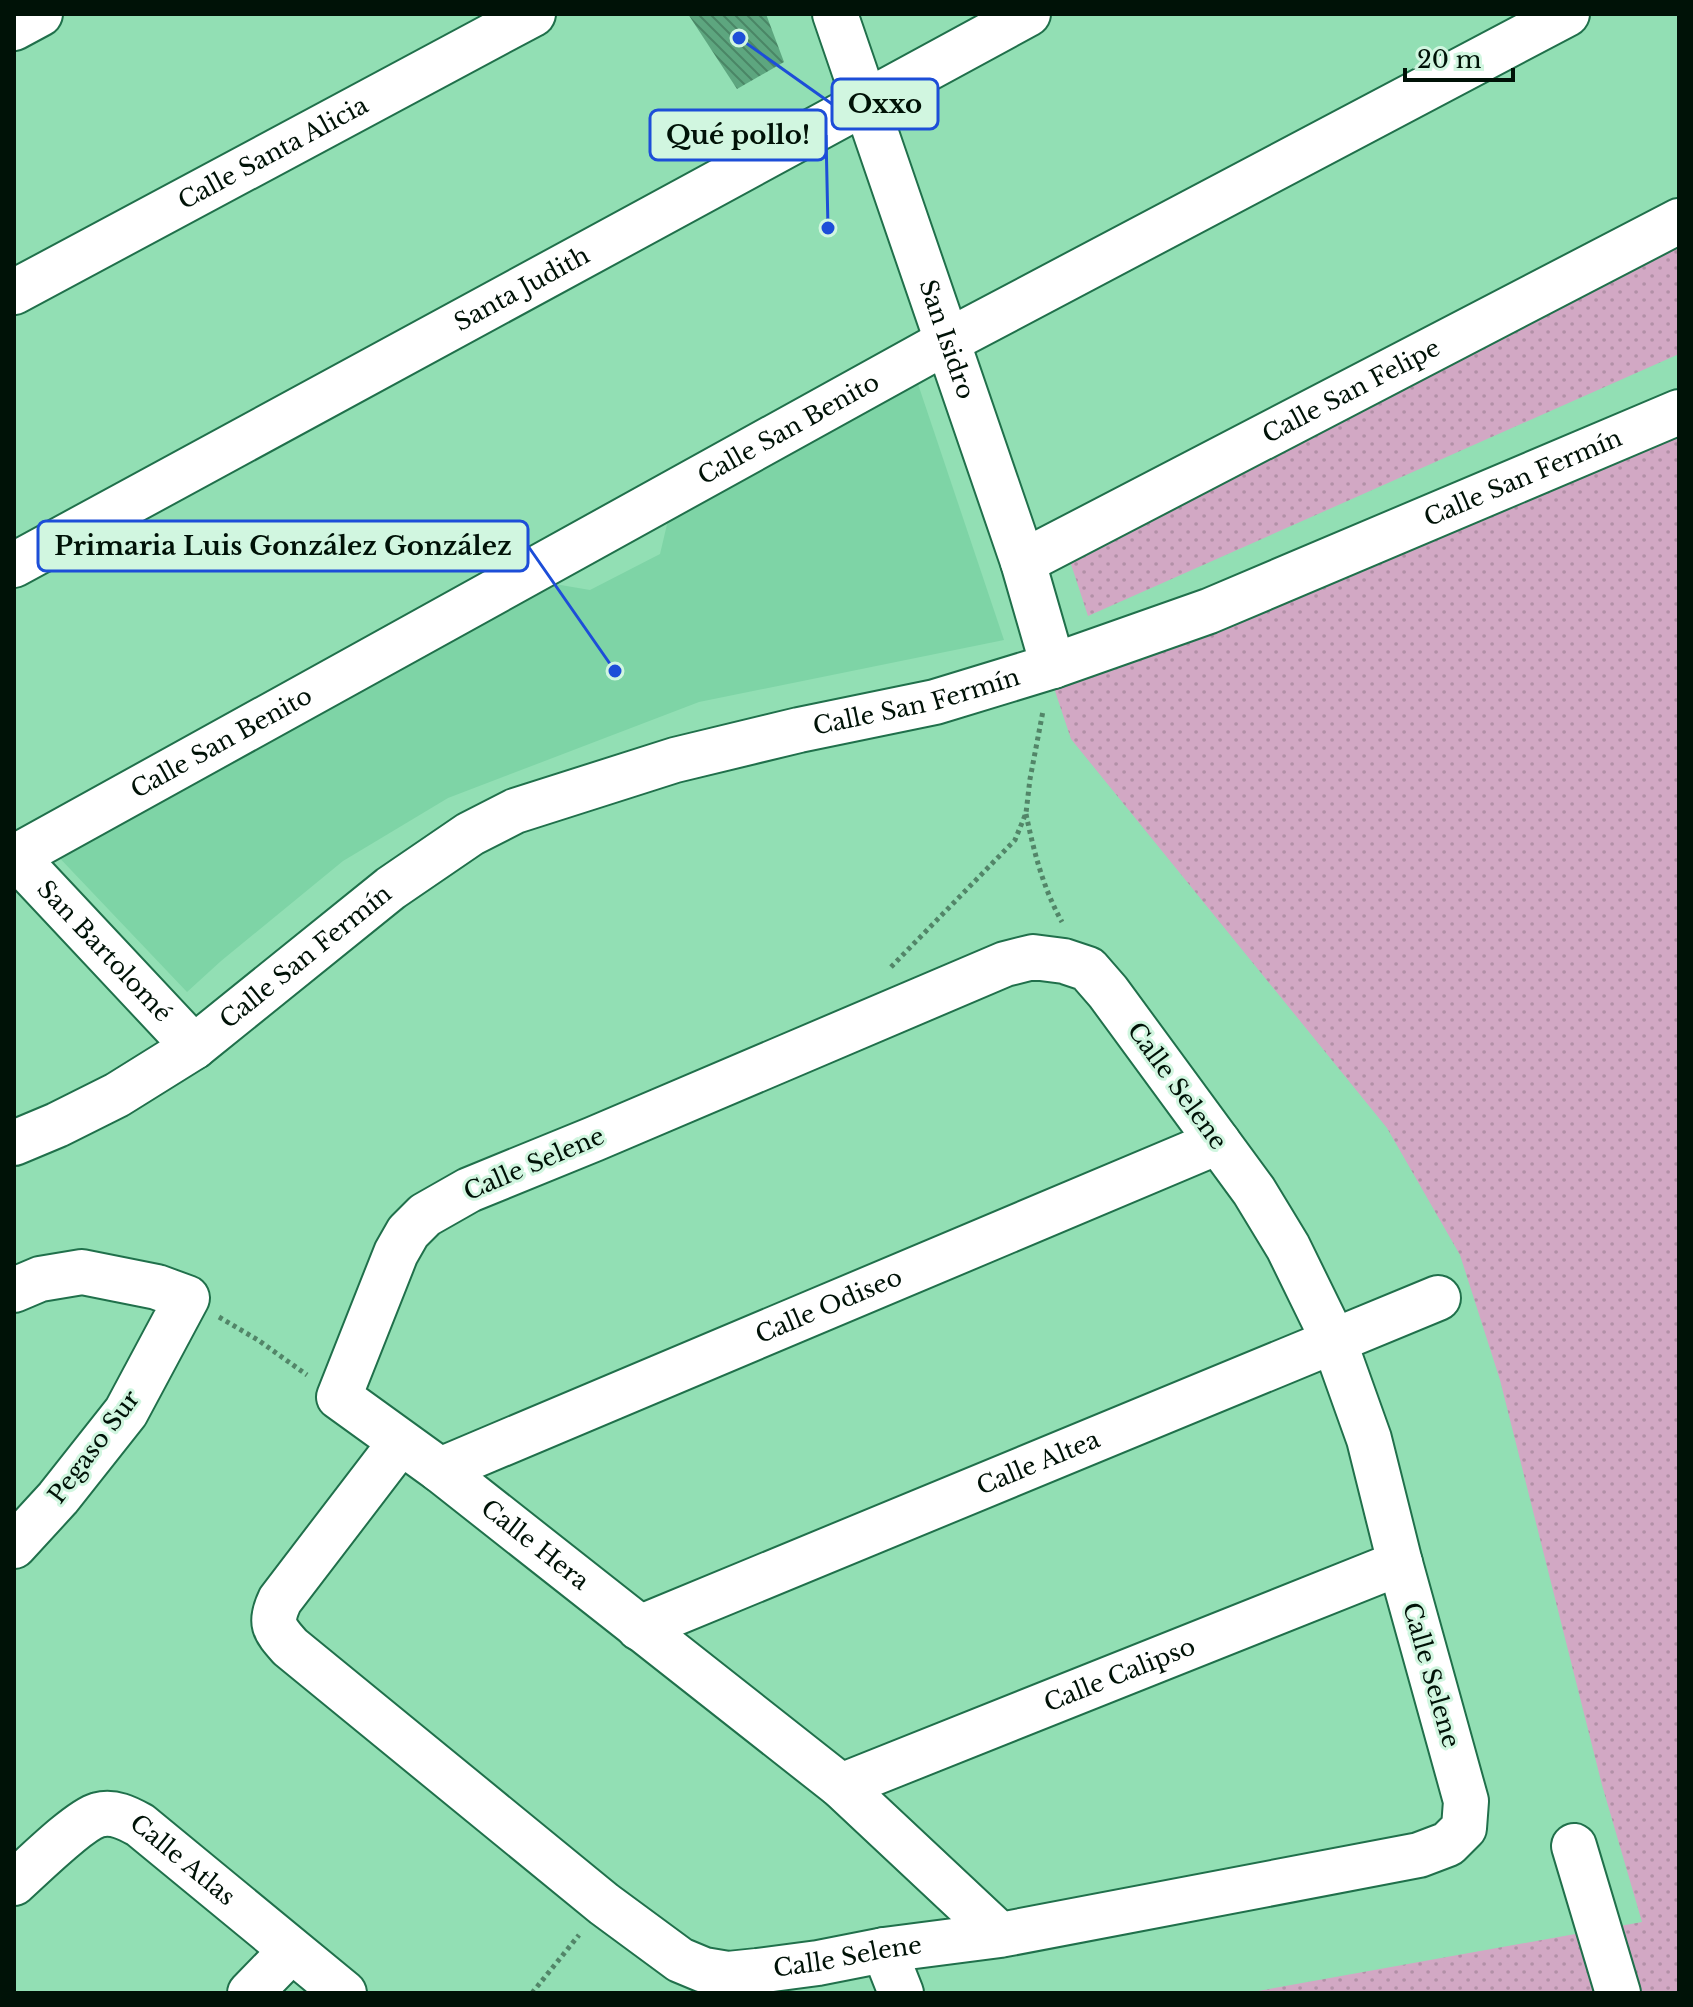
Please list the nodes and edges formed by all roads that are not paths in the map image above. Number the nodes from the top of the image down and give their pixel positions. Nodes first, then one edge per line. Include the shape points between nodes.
1 (40, 14) edge
2 (533, 14) edge
3 (835, 14) edge
4 (1028, 14) edge
5 (1567, 14) edge
6 (14, 28) edge
7 (864, 102) junction
8 (1679, 221) edge
9 (14, 292) edge
10 (948, 341) junction
11 (1679, 412) edge
12 (1023, 562) junction
13 (14, 565) edge
14 (1053, 666) junction
15 (15, 856) edge
16 (194, 1047) junction
17 (1218, 1142) junction
18 (14, 1143) edge
19 (14, 1290) edge
20 (1438, 1298) dead end
21 (1334, 1341) junction
22 (339, 1397) joint
23 (400, 1443) junction
24 (440, 1470) junction
25 (14, 1546) edge
26 (1400, 1563) junction
27 (639, 1628) junction
28 (841, 1786) junction
29 (1574, 1846) dead end
30 (14, 1883) edge
31 (1000, 1935) junction
32 (884, 1950) junction
33 (291, 1951) junction
34 (824, 1978) edge
35 (250, 1993) edge
36 (344, 1993) edge
37 (901, 1993) edge
38 (1618, 1993) edge

1 - 6 street
2 - 9 street, Calle Santa Alicia
3 - 7 street, San Isidro
4 - 7 street, Santa Judith
5 - 10 street, Calle San Benito
7 - 10 street, San Isidro
7 - 13 street, Santa Judith
8 - 12 street, Calle San Felipe
10 - 12 street, San Isidro
10 - 15 street, Calle San Benito
11 - 14 street, Calle San Fermín via 1209,611
12 - 14 street, San Isidro
14 - 16 street, Calle San Fermín via 935,702 675,760 515,811 470,834 391,888
15 - 16 street, San Bartolomé
16 - 18 street, Calle San Fermín via 117,1095
17 - 21 street, Calle Selene via 1288,1247
17 - 22 street, Calle Selene via 1088,969 1033,957 1005,964 469,1190 425,1215 396,1253
17 - 24 street, Calle Odiseo
19 - 25 street, Pegaso Sur via 82,1272 187,1298 126,1412
20 - 21 street, Calle Altea
21 - 26 street, Calle Selene via 1369,1439
21 - 27 street, Calle Altea
22 - 23 street, Calle Hera
23 - 24 street, Calle Hera
23 - 34 street, Calle Selene via 280,1600 273,1624 290,1647 680,1960 728,1974
24 - 27 street, Calle Hera
26 - 28 street, Calle Calipso
26 - 31 street, Calle Selene via 1466,1801 1464,1828 1448,1844 1419,1855
27 - 28 street, Calle Hera
28 - 31 street, Calle Hera
29 - 38 street
30 - 33 street, Calle Atlas via 82,1823 115,1814 140,1825
31 - 32 street, Calle Selene
32 - 34 street, Calle Selene
32 - 37 street
33 - 35 street
33 - 36 street, Calle Atlas

